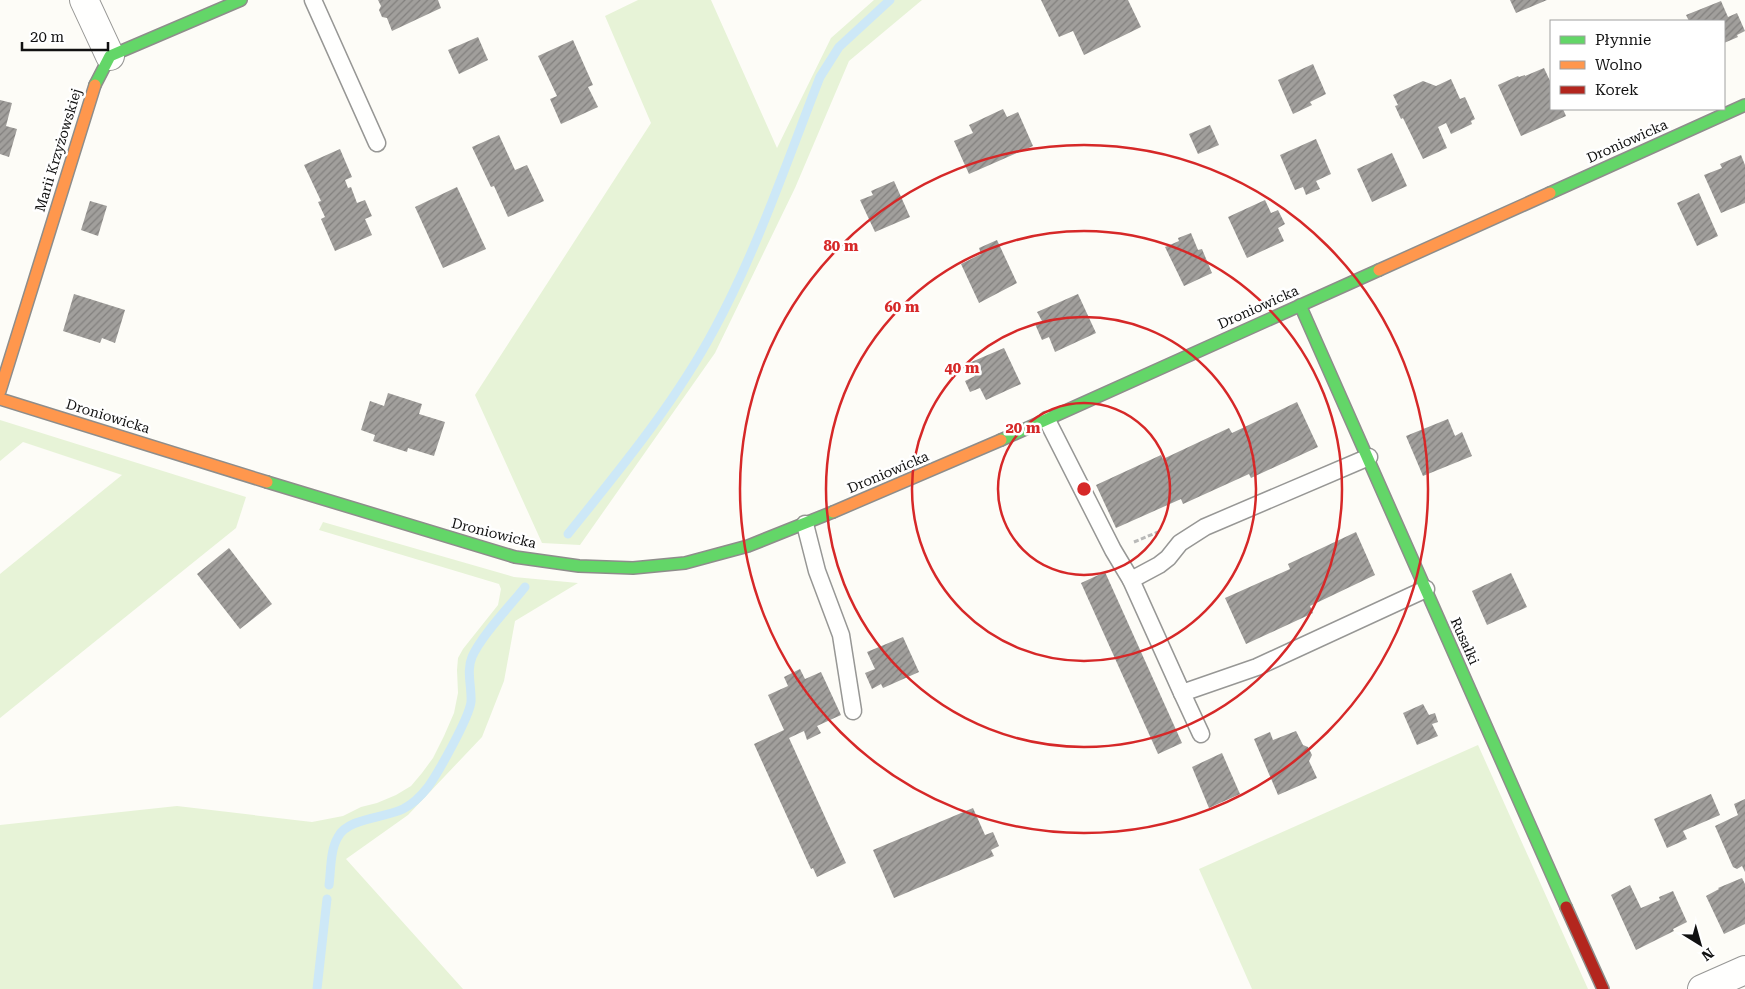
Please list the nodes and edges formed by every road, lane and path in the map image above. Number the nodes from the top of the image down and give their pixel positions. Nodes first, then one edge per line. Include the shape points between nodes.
1 (84, 0) edge
2 (241, 0) edge
3 (313, 0) edge
4 (110, 56) junction
5 (1745, 105) edge
6 (377, 143) dead end
7 (1300, 304) junction
8 (0, 391) edge
9 (0, 399) edge
10 (1047, 420) junction
11 (1369, 457) junction
12 (805, 524) junction
13 (1131, 580) junction
14 (1426, 589) junction
15 (1182, 693) junction
16 (853, 711) dead end
17 (1201, 734) dead end
18 (1745, 970) edge
19 (1603, 989) edge
20 (1702, 989) edge

1 - 4 street
2 - 4 street
3 - 6 lane
4 - 8 street, Marii Krzyżowskiej via 88,104
5 - 7 street, Droniowicka
7 - 10 street, Droniowicka
7 - 11 street, Rusałki
9 - 12 street, Droniowicka via 515,557 579,566 633,568 685,563 748,546
10 - 12 street, Droniowicka
10 - 13 lane
11 - 13 lane via 1200,530 1180,543 1159,566
11 - 14 street, Rusałki
12 - 16 lane via 817,571 842,635
13 - 15 lane
14 - 15 lane via 1257,667
14 - 19 street, Rusałki
15 - 17 lane
18 - 20 street

